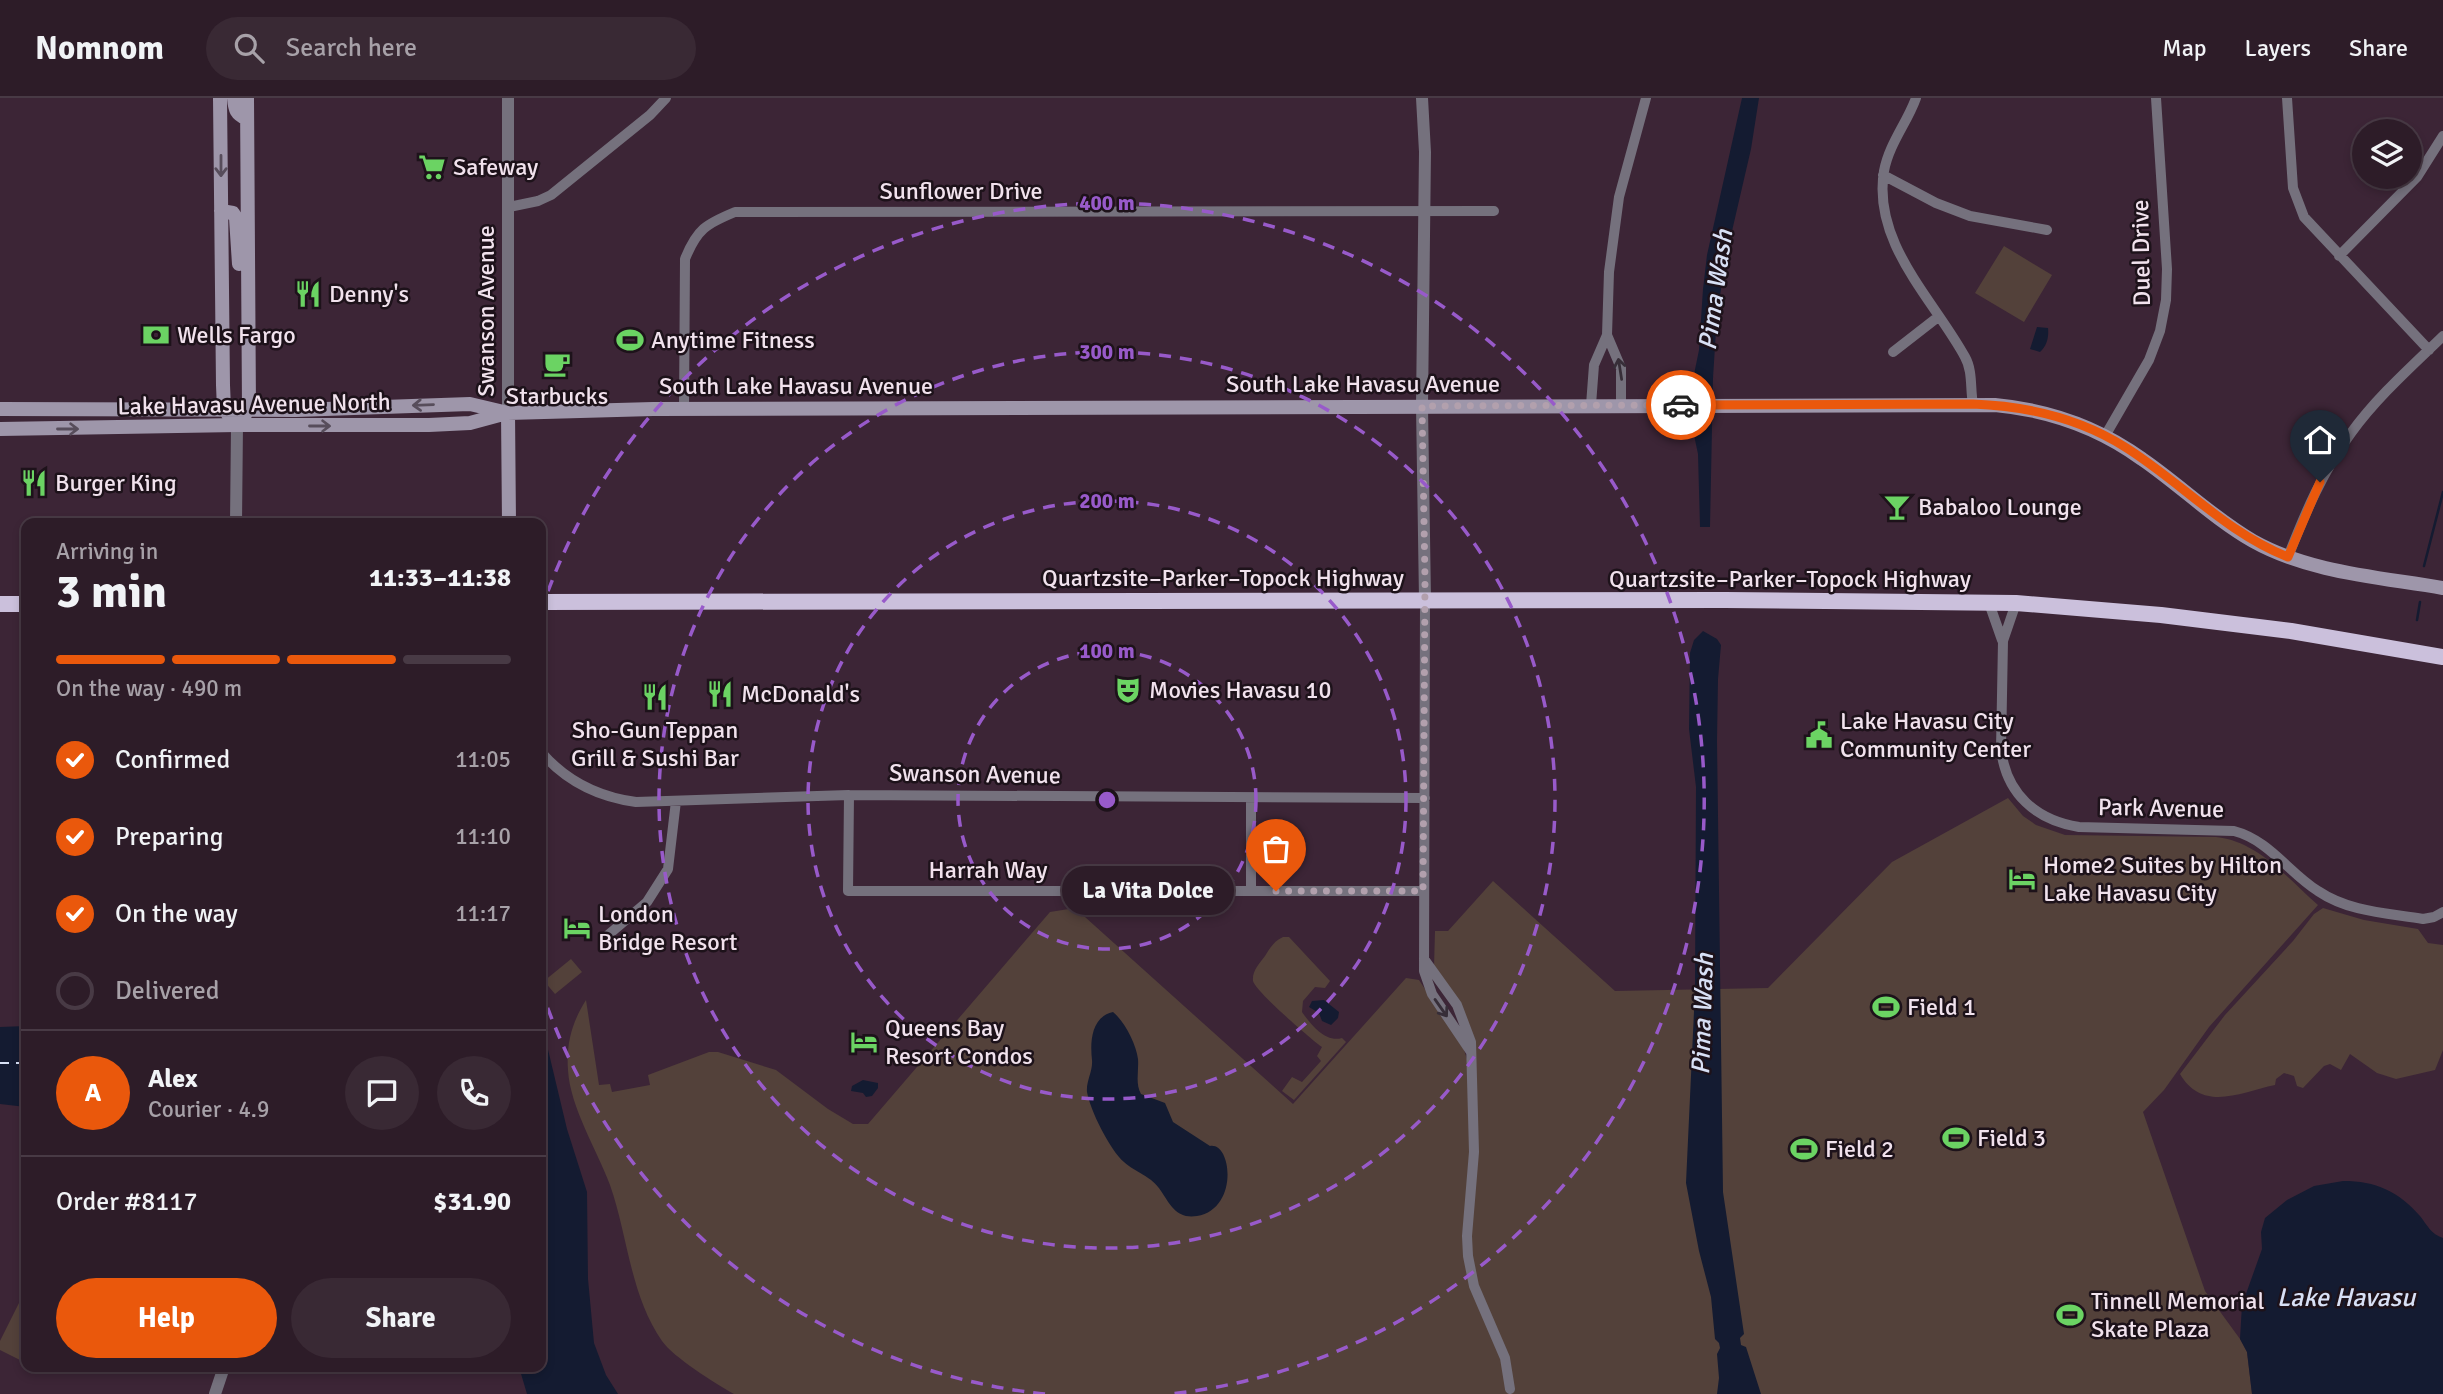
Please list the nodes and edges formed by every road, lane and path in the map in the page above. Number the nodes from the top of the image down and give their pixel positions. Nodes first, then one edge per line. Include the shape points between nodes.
1 (220, 98) edge
2 (234, 98) edge
3 (247, 98) edge
4 (508, 98) edge
5 (666, 98) edge
6 (1422, 98) edge
7 (1646, 98) edge
8 (1916, 98) edge
9 (2156, 98) edge
10 (2287, 98) edge
11 (247, 119) junction
12 (2443, 136) edge
13 (1883, 175) junction
14 (509, 208) junction
15 (221, 211) junction
16 (1494, 211) dead end
17 (1424, 212) junction
18 (2047, 230) dead end
19 (2339, 256) junction
20 (247, 281) junction
21 (1938, 317) junction
22 (1607, 335) junction
23 (2443, 336) edge
24 (2429, 350) junction
25 (1893, 352) dead end
26 (1973, 404) junction
27 (1591, 405) junction
28 (1621, 405) junction
29 (1422, 406) junction
30 (237, 409) junction
31 (0, 410) edge
32 (684, 410) junction
33 (508, 413) junction
34 (237, 425) junction
35 (0, 429) edge
36 (2105, 436) junction
37 (236, 518) edge
38 (509, 518) edge
39 (2288, 557) junction
40 (2443, 588) edge
41 (1425, 600) junction
42 (546, 602) edge
43 (1989, 603) junction
44 (2016, 603) junction
45 (0, 604) edge
46 (21, 604) edge
47 (2003, 641) junction
48 (2443, 657) edge
49 (546, 757) edge
50 (849, 796) junction
51 (1424, 798) junction
52 (1251, 799) junction
53 (676, 802) junction
54 (1251, 891) junction
55 (1423, 891) junction
56 (2443, 912) edge
57 (608, 935) dead end
58 (1424, 959) junction
59 (1471, 1052) junction
60 (222, 1372) edge
61 (1510, 1389) dead end
62 (215, 1394) edge

1 -> 15 main road
2 - 11 main road via 238,115
3 - 11 main road
4 - 14 street, Swanson Avenue
5 - 14 street via 551,195
6 - 17 street
7 - 22 street via 1618,205
8 - 13 street
9 - 36 street, Duel Drive via 2167,269 2165,308 2149,360
10 - 19 street via 2296,200 2307,222
11 - 20 main road
12 - 19 street via 2417,177
13 - 18 street via 1970,216
13 - 21 street via 1884,204 1897,247
14 - 33 street, Swanson Avenue
15 - 20 main road via 236,218 238,262
15 - 30 main road
16 - 17 street, Sunflower Drive
17 - 29 street
17 - 32 street, Sunflower Drive via 736,212 708,223 693,239 685,259
19 - 24 street
20 - 30 main road
21 - 25 street
21 - 26 street via 1967,360
22 - 27 street via 1594,365
28 -> 22 street via 1621,364
23 - 24 street
24 - 39 street via 2369,411 2334,457
26 - 28 main road, South Lake Havasu Avenue
26 - 36 main road, South Lake Havasu Avenue via 2040,411
27 - 28 main road, South Lake Havasu Avenue
27 - 29 main road, South Lake Havasu Avenue
29 - 32 main road, South Lake Havasu Avenue
29 - 41 street
30 - 31 main road, Lake Havasu Avenue North
33 -> 30 main road, South Lake Havasu Avenue via 470,404
30 - 34 main road
30 - 34 main road
32 - 33 main road, South Lake Havasu Avenue
34 -> 33 main road, Lake Havasu Avenue North via 429,425 470,423
33 - 38 main road, Swanson Avenue
35 -> 34 main road, Lake Havasu Avenue North
34 - 37 street
36 - 39 main road, South Lake Havasu Avenue via 2145,460 2236,531
39 - 40 main road, South Lake Havasu Avenue
41 - 42 highway, Quartzsite–Parker–Topock Highway
41 - 43 highway, Quartzsite–Parker–Topock Highway
41 - 51 street
43 - 44 highway, Quartzsite–Parker–Topock Highway
43 - 47 street, Park Avenue
44 - 47 street, Park Avenue
44 - 48 highway via 2291,631
45 - 46 highway
47 - 56 street, Park Avenue via 2004,765 2016,792 2036,812 2079,827 2234,831 2261,843 2308,885 2346,905 2424,919
49 - 53 street, Swanson Avenue via 568,777 601,794 636,802
50 - 52 street, Swanson Avenue
50 - 53 street, Swanson Avenue
50 - 54 street, Harrah Way via 848,891
51 - 52 street, Swanson Avenue
51 - 55 street
52 - 54 street
53 - 57 street via 668,869 647,902
54 - 55 street, Harrah Way
55 - 58 street
58 - 59 street via 1457,1005
58 -> 59 street via 1432,994
59 - 61 street via 1474,1152 1468,1256 1474,1286 1505,1359
60 - 62 street

